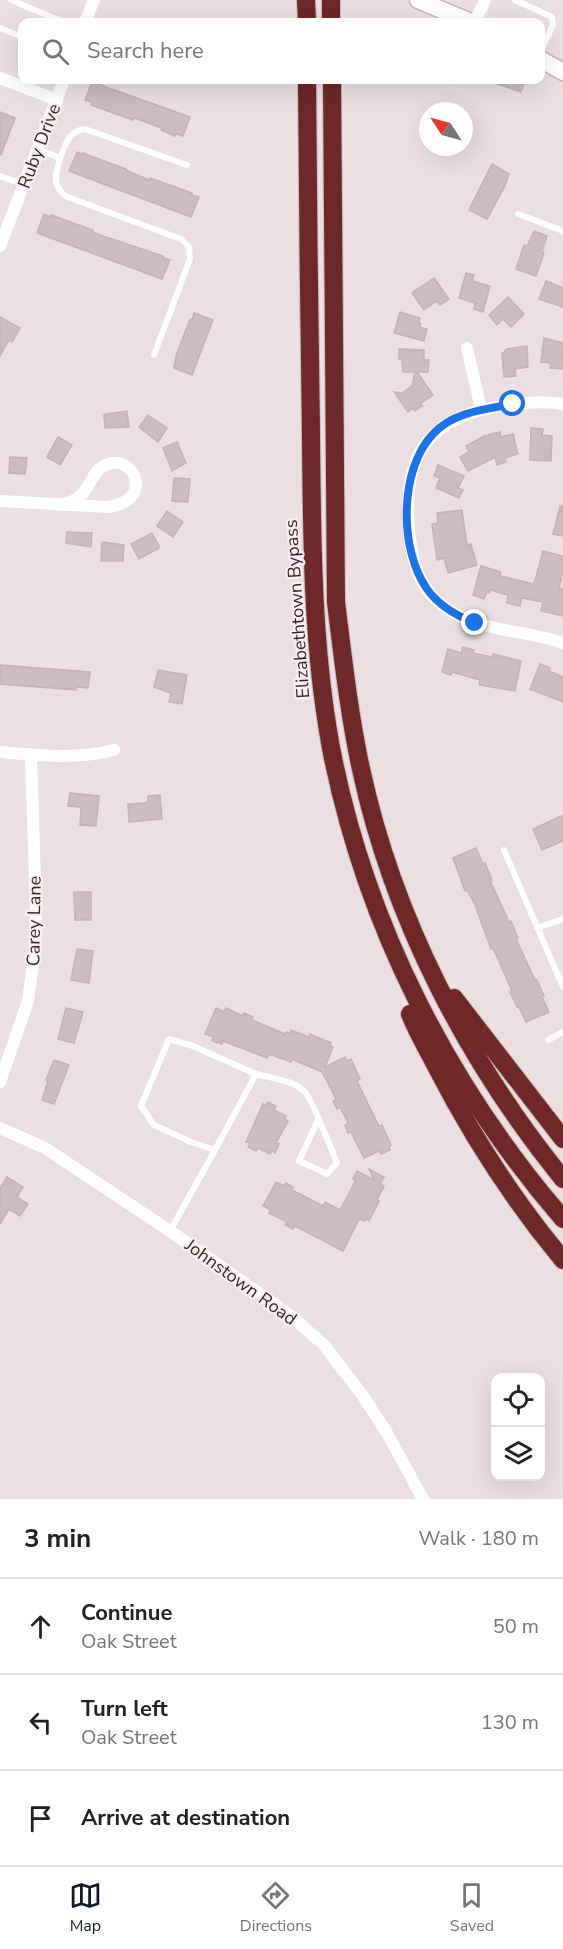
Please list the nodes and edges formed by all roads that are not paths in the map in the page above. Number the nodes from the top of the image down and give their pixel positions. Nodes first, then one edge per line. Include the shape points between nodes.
1 (11, 0) edge
2 (94, 0) edge
3 (306, 0) edge
4 (331, 0) edge
5 (418, 0) edge
6 (485, 0) edge
7 (515, 0) edge
8 (49, 18) edge
9 (87, 18) edge
10 (307, 18) edge
11 (331, 18) edge
12 (463, 18) edge
13 (475, 18) edge
14 (0, 28) edge
15 (18, 35) edge
16 (545, 42) edge
17 (545, 62) edge
18 (563, 72) edge
19 (0, 78) edge
20 (63, 84) edge
21 (307, 84) edge
22 (332, 84) edge
23 (57, 100) junction
24 (38, 149) junction
25 (60, 158) junction
26 (187, 165) dead end
27 (0, 176) edge
28 (25, 185) junction
29 (518, 214) dead end
30 (563, 231) edge
31 (0, 246) edge
32 (466, 348) dead end
33 (154, 355) dead end
34 (563, 404) edge
35 (481, 410) junction
36 (0, 501) edge
37 (60, 505) junction
38 (563, 643) edge
39 (114, 750) dead end
40 (0, 752) edge
41 (31, 755) junction
42 (504, 850) dead end
43 (563, 919) edge
44 (537, 928) junction
45 (391, 943) junction
46 (428, 962) junction
47 (563, 987) edge
48 (563, 1032) edge
49 (548, 1040) dead end
50 (256, 1074) junction
51 (0, 1082) edge
52 (318, 1120) junction
53 (0, 1128) edge
54 (563, 1139) edge
55 (215, 1150) junction
56 (563, 1179) edge
57 (563, 1219) edge
58 (170, 1231) junction
59 (563, 1260) edge
60 (423, 1499) edge

1 - 8 lane
2 - 9 street
3 - 10 highway
4 - 11 highway
5 - 12 street
6 - 13 street
7 - 16 lane via 552,17 553,25
14 - 15 lane
17 - 18 street
19 - 23 street
20 - 23 street, Ruby Drive
21 - 45 highway, Elizabethtown Bypass via 312,556 320,671 345,808
22 - 46 highway via 336,602 345,682 371,807 390,872
23 - 24 street, Ruby Drive
24 - 25 lane
24 - 28 street, Ruby Drive
25 - 26 lane via 70,135 85,129
25 - 33 lane via 55,179 65,196 182,239 189,247 190,259
27 - 28 lane
28 - 31 street, Ruby Drive
29 - 30 lane
32 - 35 street
34 - 35 street via 535,402
35 - 38 street via 441,427 416,460 407,495 416,565 426,588 454,613 487,626
36 - 37 street
37 - 37 street via 118,506 133,495 136,479 126,466 107,464 95,473 77,499
39 - 41 street via 94,756
40 - 41 street
41 - 51 street, Carey Lane via 35,949 28,1001
42 - 44 lane
43 - 44 lane
44 - 47 lane
45 - 57 highway, Elizabethtown Bypass via 425,1019 468,1092
45 - 59 highway via 410,1016 456,1106 538,1230
46 - 54 highway
46 - 56 highway via 475,1055
48 - 49 lane
50 - 52 lane via 306,1092
50 - 55 lane
50 - 55 lane via 169,1039 141,1106 154,1125
52 - 52 lane via 337,1163 327,1174 299,1161
53 - 58 street, Johnstown Road via 45,1148
55 - 58 lane
58 - 60 street, Johnstown Road via 290,1315 324,1345 387,1433

